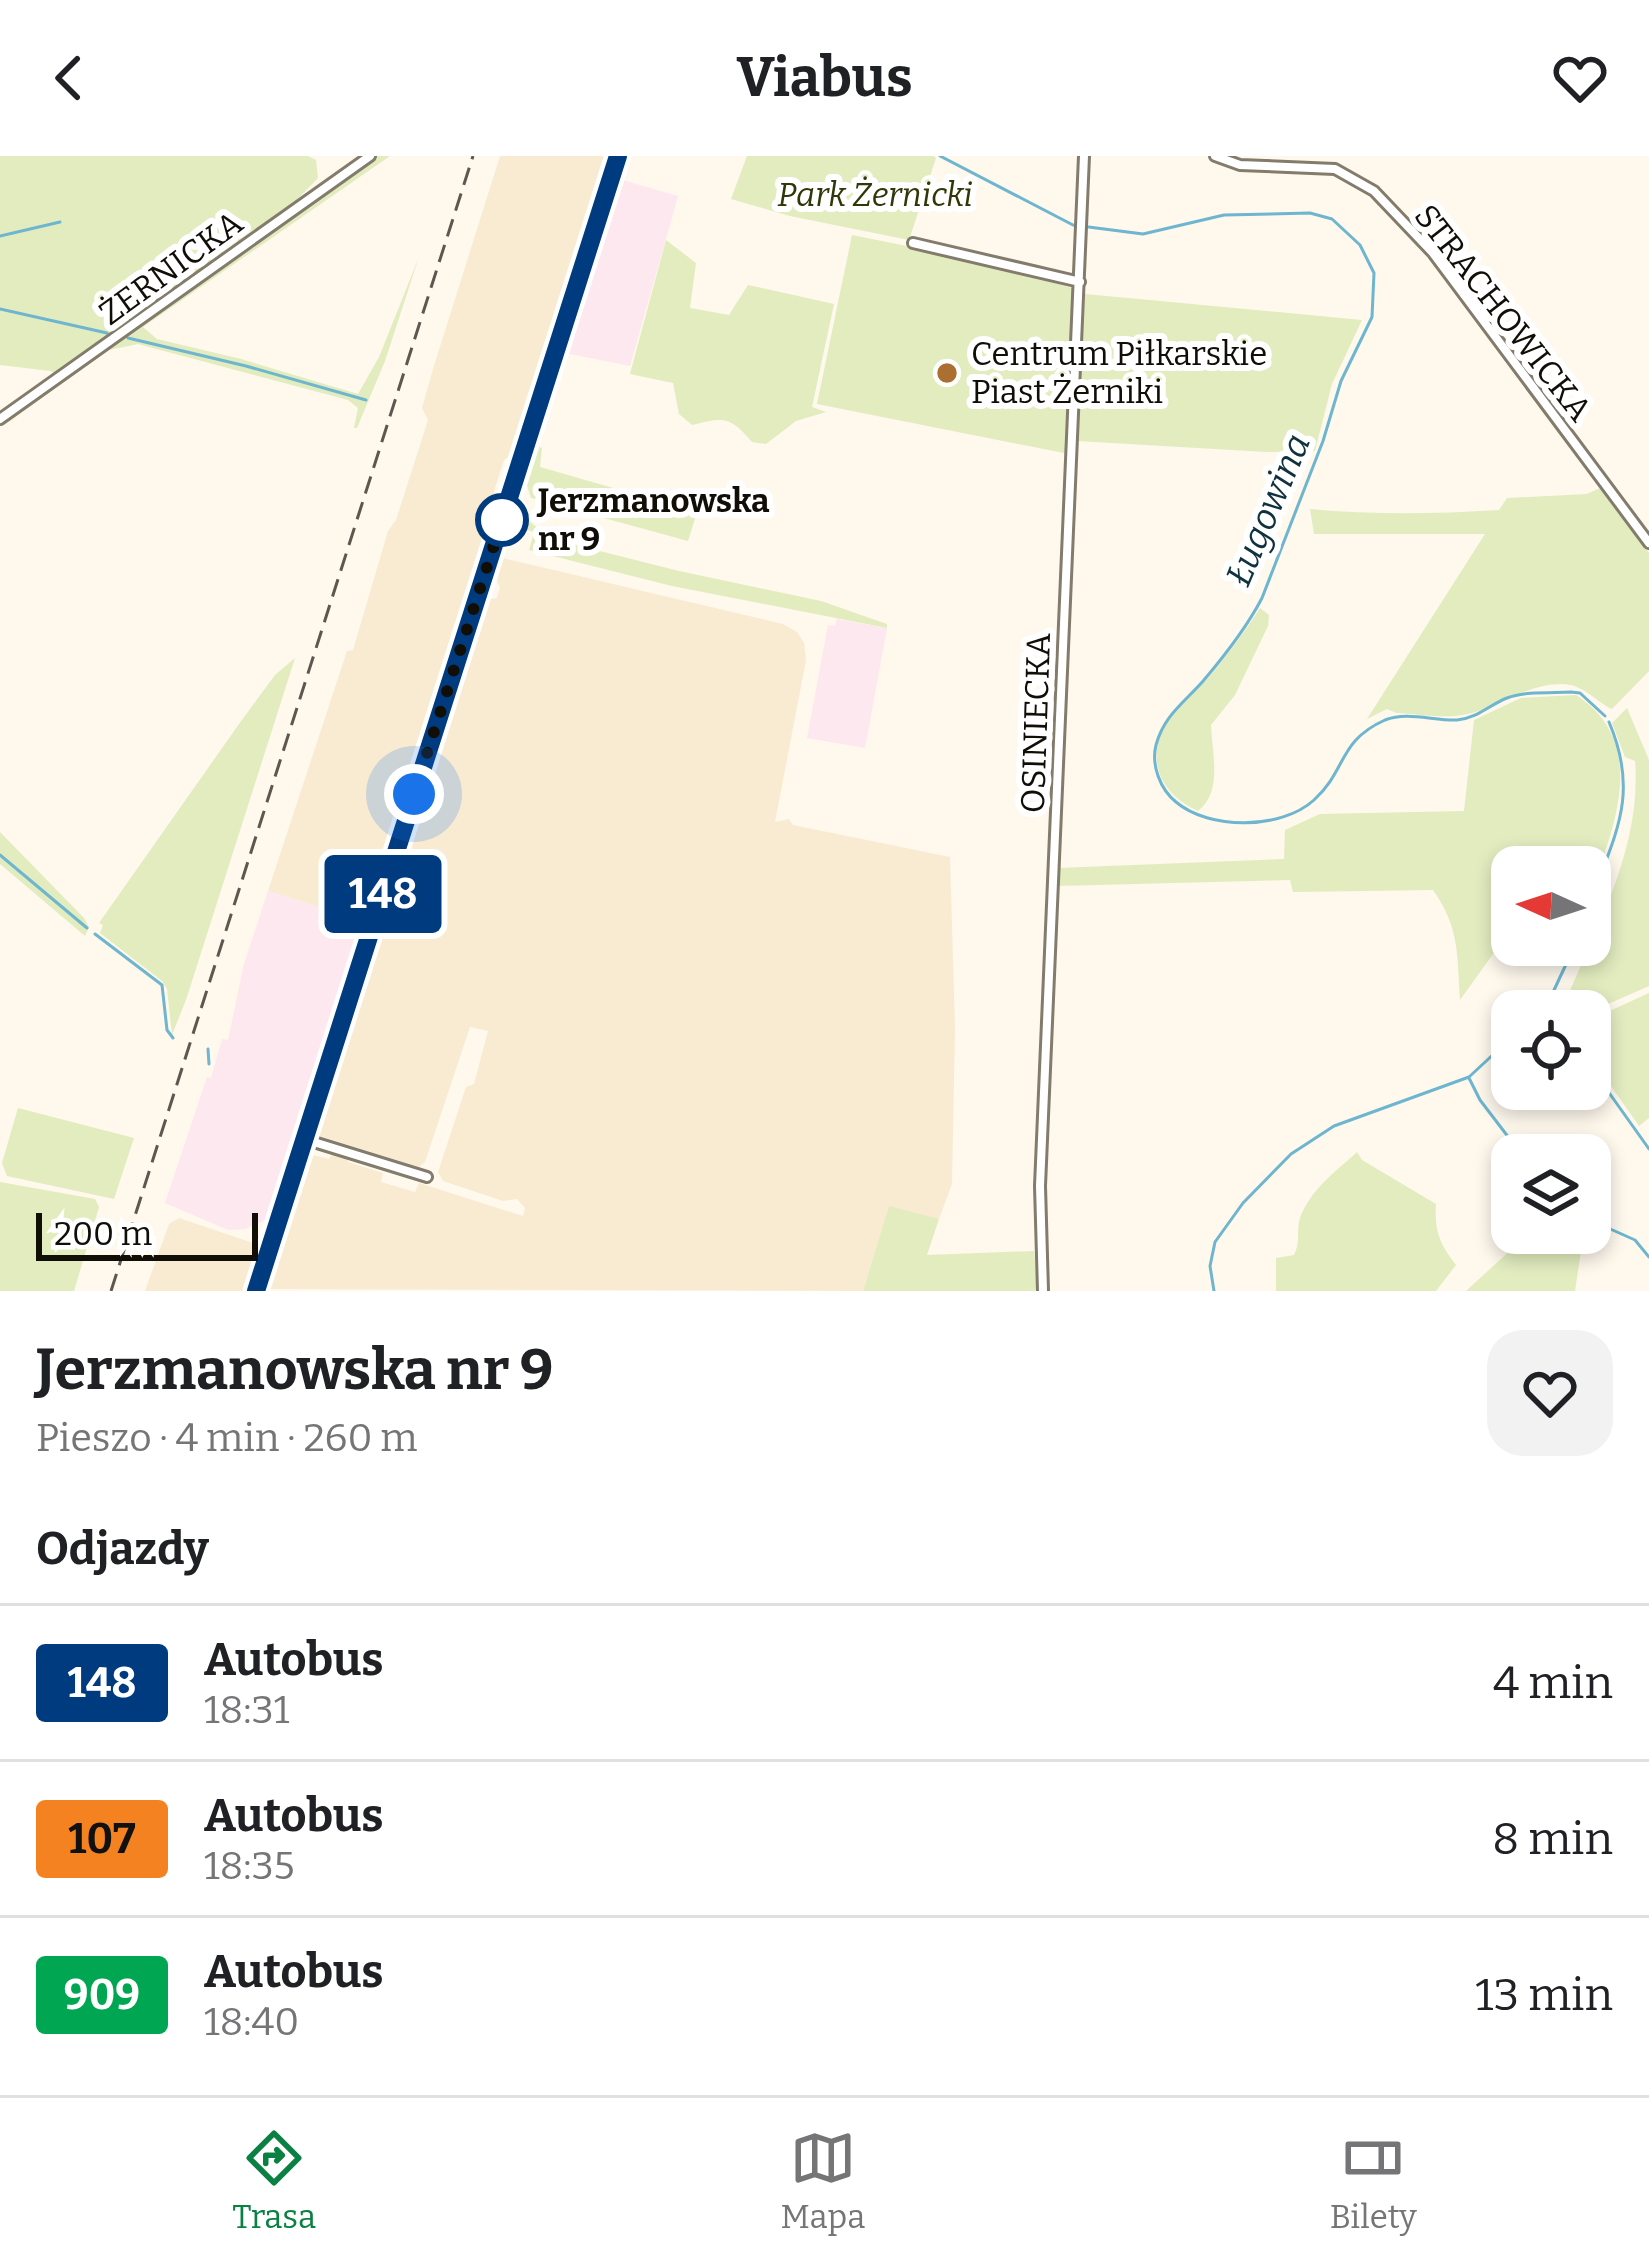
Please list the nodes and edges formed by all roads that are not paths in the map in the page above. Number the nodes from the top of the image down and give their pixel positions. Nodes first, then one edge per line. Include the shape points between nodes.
1 (370, 156) edge
2 (619, 156) edge
3 (1084, 156) edge
4 (1215, 156) edge
5 (913, 243) dead end
6 (1080, 282) junction
7 (0, 419) edge
8 (1649, 543) edge
9 (304, 1139) junction
10 (427, 1177) dead end
11 (256, 1291) edge
12 (1043, 1291) edge

1 - 7 street, ŻERNICKA
2 - 9 street
3 - 6 street, OSINIECKA
4 - 8 street, STRACHOWICKA via 1240,165 1335,169 1374,191 1432,253
5 - 6 street
6 - 12 street, OSINIECKA via 1040,1186
9 - 10 street
9 - 11 street

